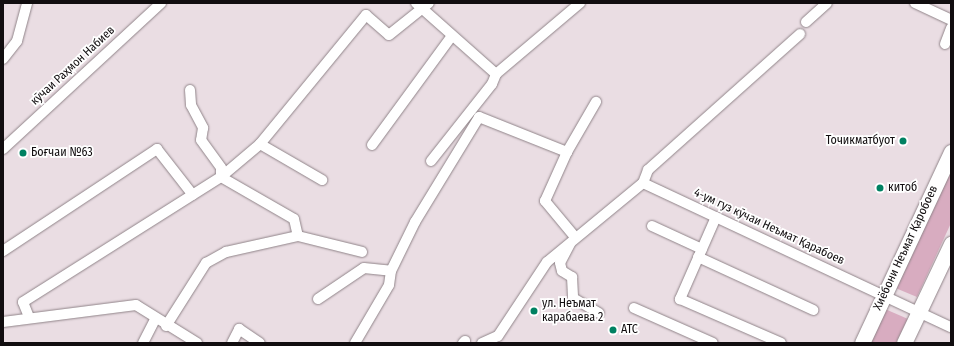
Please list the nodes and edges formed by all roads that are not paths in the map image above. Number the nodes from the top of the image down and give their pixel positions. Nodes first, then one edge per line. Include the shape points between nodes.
1 (27, 3) edge
2 (161, 3) edge
3 (580, 3) edge
4 (827, 3) edge
5 (914, 3) edge
6 (422, 5) edge
7 (951, 20) edge
8 (806, 22) dead end
9 (951, 28) edge
10 (800, 34) dead end
11 (451, 37) junction
12 (945, 44) dead end
13 (3, 59) edge
14 (496, 74) junction
15 (190, 90) dead end
16 (596, 102) dead end
17 (260, 144) junction
18 (372, 145) dead end
19 (3, 149) edge
20 (567, 152) junction
21 (951, 152) edge
22 (431, 161) dead end
23 (221, 177) junction
24 (322, 180) dead end
25 (643, 183) junction
26 (193, 195) junction
27 (716, 217) junction
28 (652, 226) dead end
29 (298, 236) junction
30 (572, 239) junction
31 (951, 244) edge
32 (3, 251) edge
33 (362, 252) dead end
34 (700, 253) junction
35 (391, 271) junction
36 (884, 294) junction
37 (318, 299) dead end
38 (634, 308) dead end
39 (814, 310) dead end
40 (919, 312) junction
41 (599, 313) dead end
42 (29, 317) junction
43 (155, 319) junction
44 (3, 322) edge
45 (166, 326) junction
46 (951, 328) edge
47 (143, 343) edge
48 (197, 343) edge
49 (232, 343) edge
50 (260, 343) edge
51 (355, 343) edge
52 (482, 343) edge
53 (713, 343) edge
54 (780, 343) edge
55 (862, 343) edge
56 (904, 343) edge

1 - 13 street via 17,41
2 - 19 street, кӯчаи Раҳмон Набиев
3 - 14 street
4 - 8 street
5 - 7 street
6 - 11 street
6 - 17 street via 389,34 366,15
9 - 12 street
10 - 25 street via 648,170
11 - 14 street
11 - 18 street
14 - 22 street via 492,84
15 - 23 street via 191,105 203,128 201,140 221,168
16 - 20 street
17 - 23 street
17 - 24 street
20 - 30 street via 545,201
20 - 35 street via 479,117 415,222
21 - 36 highway, Хиёбони Неъмат Қаробоев
23 - 26 street
23 - 29 street via 294,219
25 - 27 street, 4-ум гуз кӯчаи Неъмат Қарабоев
25 - 30 street
26 - 32 street via 157,149
26 - 42 street via 23,302
27 - 34 street
27 - 36 street, 4-ум гуз кӯчаи Неъмат Қарабоев
28 - 34 street
29 - 33 street
29 - 45 street via 288,241 226,252 206,262
30 - 41 street via 560,263 562,271 572,277 573,298
30 - 52 street via 547,262 498,336
31 - 40 highway
34 - 39 street
34 - 54 street via 680,299
35 - 37 street via 364,268
35 - 51 street via 389,285
36 - 40 street, 4-ум гуз кӯчаи Неъмат Қарабоев
36 - 55 highway, Хиёбони Неъмат Қаробоев
38 - 53 street
40 - 46 street, 4-ум гуз кӯчаи Неъмат Қарабоев
40 - 56 highway
42 - 43 street via 136,305 150,311
42 - 44 street
43 - 45 street
43 - 47 street
45 - 48 street
49 - 50 street via 239,329

